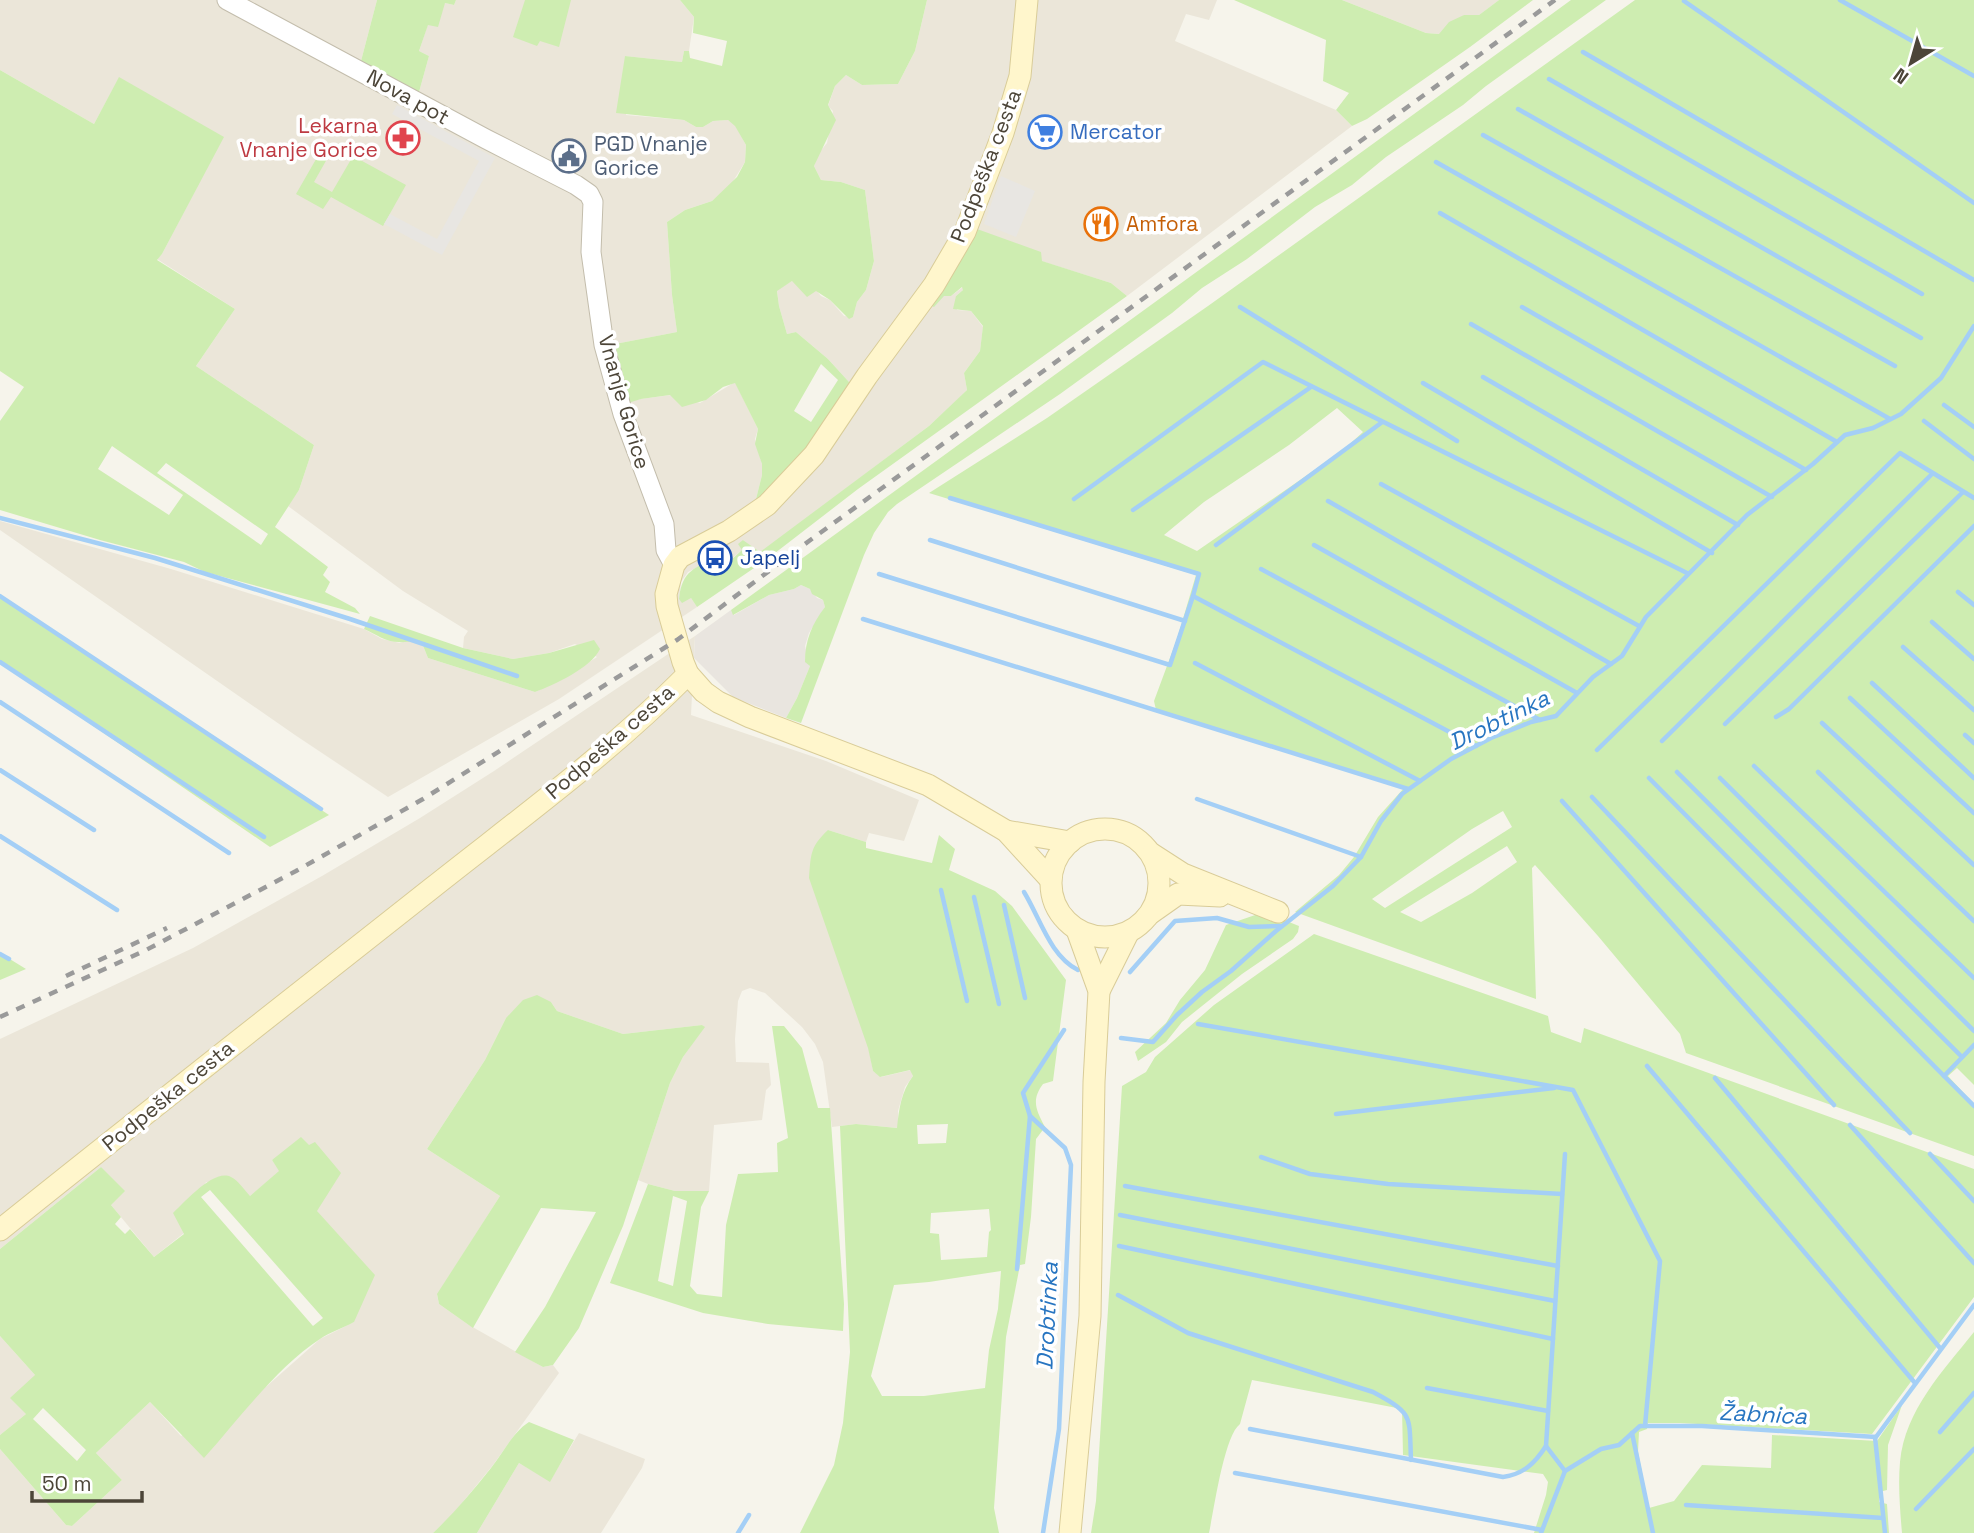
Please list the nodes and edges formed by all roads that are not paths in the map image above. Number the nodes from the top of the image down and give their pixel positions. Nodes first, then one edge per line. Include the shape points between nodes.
1 (227, 0) edge
2 (1027, 0) edge
3 (589, 194) joint
4 (664, 524) junction
5 (690, 550) junction
6 (674, 565) junction
7 (688, 674) junction
8 (1006, 831) junction
9 (1070, 842) junction
10 (1152, 853) junction
11 (1049, 878) junction
12 (1235, 896) junction
13 (1278, 912) dead end
14 (1151, 913) junction
15 (1077, 930) junction
16 (1128, 933) junction
17 (1099, 991) junction
18 (0, 1230) edge
19 (1070, 1533) edge

1 - 3 street, Nova pot
2 - 5 main road, Podpeška cesta via 1020,76 1003,134 965,232 934,285 814,455 783,490 729,531
3 - 4 street, Vnanje Gorice via 594,211 591,252 604,345 626,425
4 - 5 street, Vnanje Gorice
4 - 6 street, Vnanje Gorice via 666,550
5 - 6 main road, Podpeška cesta
6 - 7 main road, Podpeška cesta via 667,606
7 - 8 main road via 718,702 928,785
7 - 18 main road, Podpeška cesta via 546,798
8 - 9 main road
8 - 11 main road
9 - 10 main road via 1088,831 1105,828 1139,840
9 - 11 main road via 1052,864
10 - 12 main road via 1183,874
10 - 14 main road via 1159,884
11 - 15 main road via 1055,903
12 - 13 main road
12 - 14 main road via 1178,894
14 - 16 main road
15 - 16 main road via 1093,936
15 - 17 main road
16 - 17 main road
17 - 19 main road via 1090,1316

